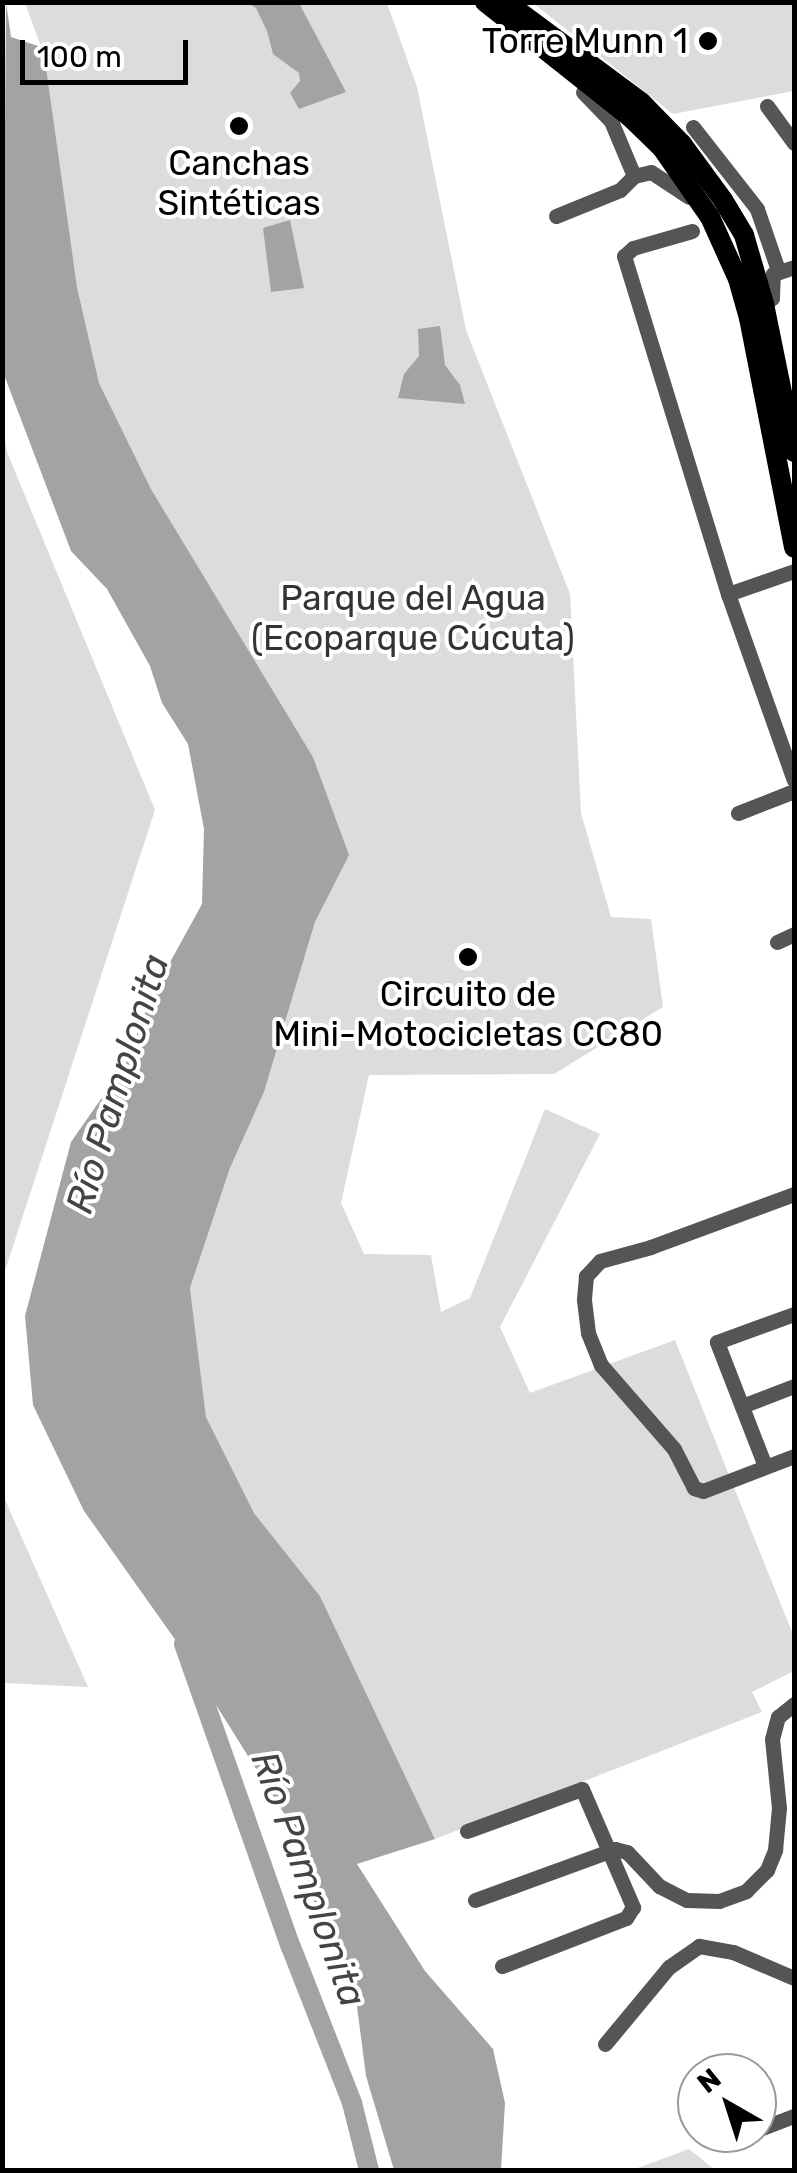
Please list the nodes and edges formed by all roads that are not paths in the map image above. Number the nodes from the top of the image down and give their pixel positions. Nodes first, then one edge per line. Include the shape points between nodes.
1 (485, 2) edge
2 (506, 2) edge
3 (551, 54) junction
4 (768, 106) dead end
5 (692, 126) dead end
6 (794, 143) edge
7 (634, 176) junction
8 (556, 216) dead end
9 (710, 217) junction
10 (692, 231) dead end
11 (786, 268) edge
12 (764, 304) junction
13 (794, 452) edge
14 (794, 548) edge
15 (794, 570) edge
16 (728, 594) junction
17 (794, 780) edge
18 (794, 792) edge
19 (738, 813) dead end
20 (794, 934) edge
21 (778, 942) dead end
22 (794, 1194) edge
23 (794, 1314) edge
24 (794, 1386) edge
25 (742, 1406) junction
26 (794, 1456) edge
27 (765, 1466) junction
28 (793, 1711) edge
29 (467, 1831) dead end
30 (611, 1850) junction
31 (474, 1900) dead end
32 (502, 1966) dead end
33 (794, 1978) edge
34 (606, 2044) dead end

1 - 3 main road
2 - 12 main road via 641,102 682,144 744,235
3 - 7 street via 558,70 604,111
3 - 9 main road via 662,148
4 - 6 street
5 - 11 street via 757,210
7 - 8 street via 620,190
7 - 9 street via 661,176
9 - 14 main road via 748,318
10 - 16 street via 624,256
11 - 12 street via 770,278 773,294
12 - 13 main road
15 - 16 street
16 - 17 street
18 - 19 street
20 - 21 street
22 - 27 street via 600,1261 584,1282 596,1356 674,1449 691,1484 703,1490
23 - 25 street via 717,1342
24 - 25 street
25 - 27 street
26 - 27 street
28 - 30 street via 778,1717 772,1740 779,1808 775,1850 754,1885 720,1901 687,1900 652,1880 628,1852
29 - 30 street via 582,1789
30 - 31 street
30 - 32 street via 633,1908 629,1916
33 - 34 street via 733,1952 699,1946 669,1966

